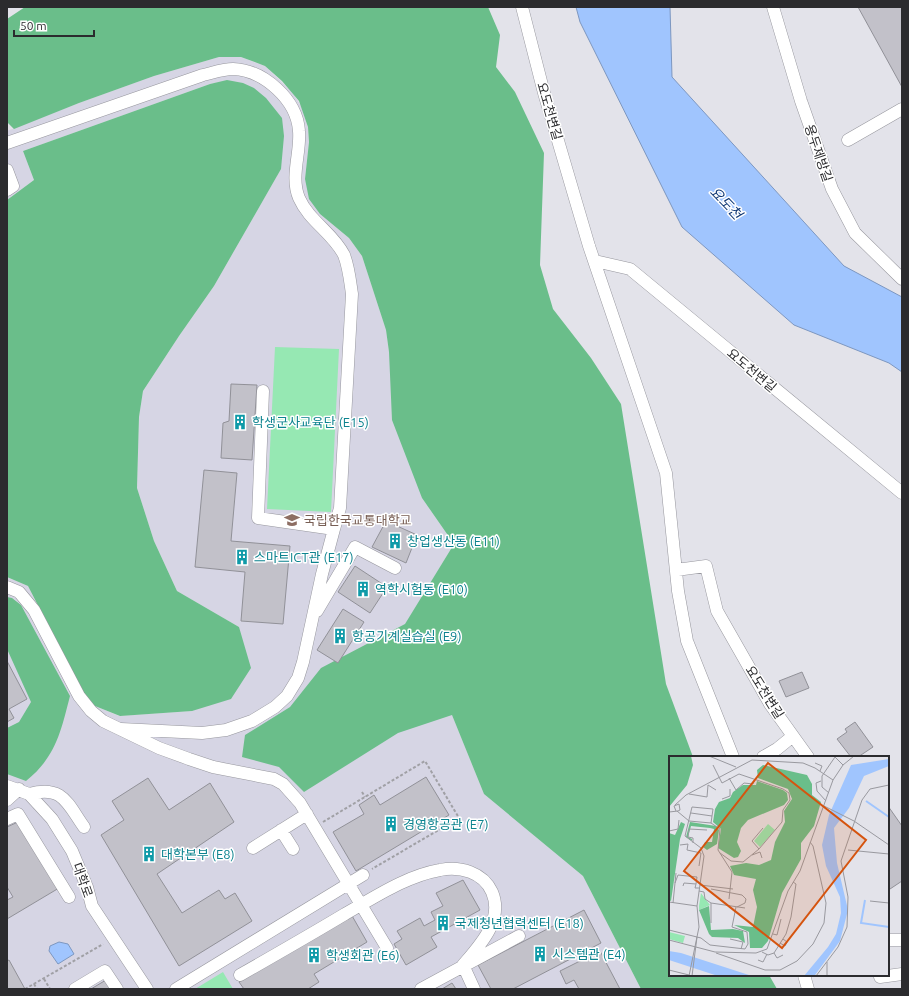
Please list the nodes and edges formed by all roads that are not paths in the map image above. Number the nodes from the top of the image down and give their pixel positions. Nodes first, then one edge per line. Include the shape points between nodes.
1 (522, 7) edge
2 (773, 7) edge
3 (902, 109) edge
4 (848, 140) dead end
5 (7, 143) edge
6 (7, 170) edge
7 (7, 190) edge
8 (594, 261) junction
9 (902, 279) edge
10 (263, 391) dead end
11 (902, 493) edge
12 (334, 530) junction
13 (395, 568) dead end
14 (676, 570) junction
15 (7, 587) edge
16 (312, 620) junction
17 (121, 729) junction
18 (794, 736) junction
19 (733, 756) edge
20 (765, 756) edge
21 (807, 756) edge
22 (7, 786) edge
23 (24, 791) junction
24 (7, 800) edge
25 (307, 814) junction
26 (7, 819) edge
27 (84, 827) dead end
28 (281, 830) junction
29 (253, 848) dead end
30 (293, 849) dead end
31 (363, 875) road end
32 (348, 884) junction
33 (69, 897) dead end
34 (361, 905) junction
35 (519, 936) dead end
36 (889, 940) edge
37 (902, 940) edge
38 (387, 948) dead end
39 (463, 966) junction
40 (902, 974) edge
41 (240, 975) dead end
42 (804, 976) edge
43 (880, 980) edge
44 (76, 989) edge
45 (116, 989) edge
46 (147, 989) edge
47 (176, 989) edge
48 (421, 989) edge
49 (474, 989) edge
50 (808, 989) edge

1 - 8 street, 요도천변길 via 544,93
2 - 9 street, 용두제방길 via 832,189 855,233
3 - 4 street
5 - 12 street via 223,70 256,76 269,83 283,96 293,110 299,131 296,184 298,196 304,208 343,254 350,274 352,294 340,508
6 - 7 street via 13,186
8 - 11 street, 요도천변길 via 630,269
8 - 14 street, 요도천변길 via 666,473
10 - 12 street via 258,518
12 - 16 street
13 - 16 street via 355,547
14 - 18 street, 요도천변길 via 706,566 717,611 770,704
14 - 19 street, 요도천변길 via 687,641
15 - 17 street via 19,592 34,610 83,701 103,721
16 - 17 street via 298,678 288,696 252,721 226,730 202,733
17 - 25 street via 159,748 213,767 274,779 295,796
18 - 20 street
18 - 21 street, 요도천변길
22 - 23 street
23 - 24 street
23 - 27 street via 53,791 62,797
23 - 46 street, 대학로 via 52,819 72,851 92,906
25 - 28 street
25 - 32 street
26 - 33 street via 18,814
28 - 29 street
28 - 30 street
31 - 32 street
32 - 34 street
32 - 47 street
34 - 38 street
34 - 39 street via 404,881 441,870 457,869 482,878 489,885 496,904 494,918 488,932
34 - 41 street
35 - 39 street
36 - 37 street
39 - 48 street
39 - 49 street
40 - 43 street
42 - 50 street
44 - 45 street via 105,971

